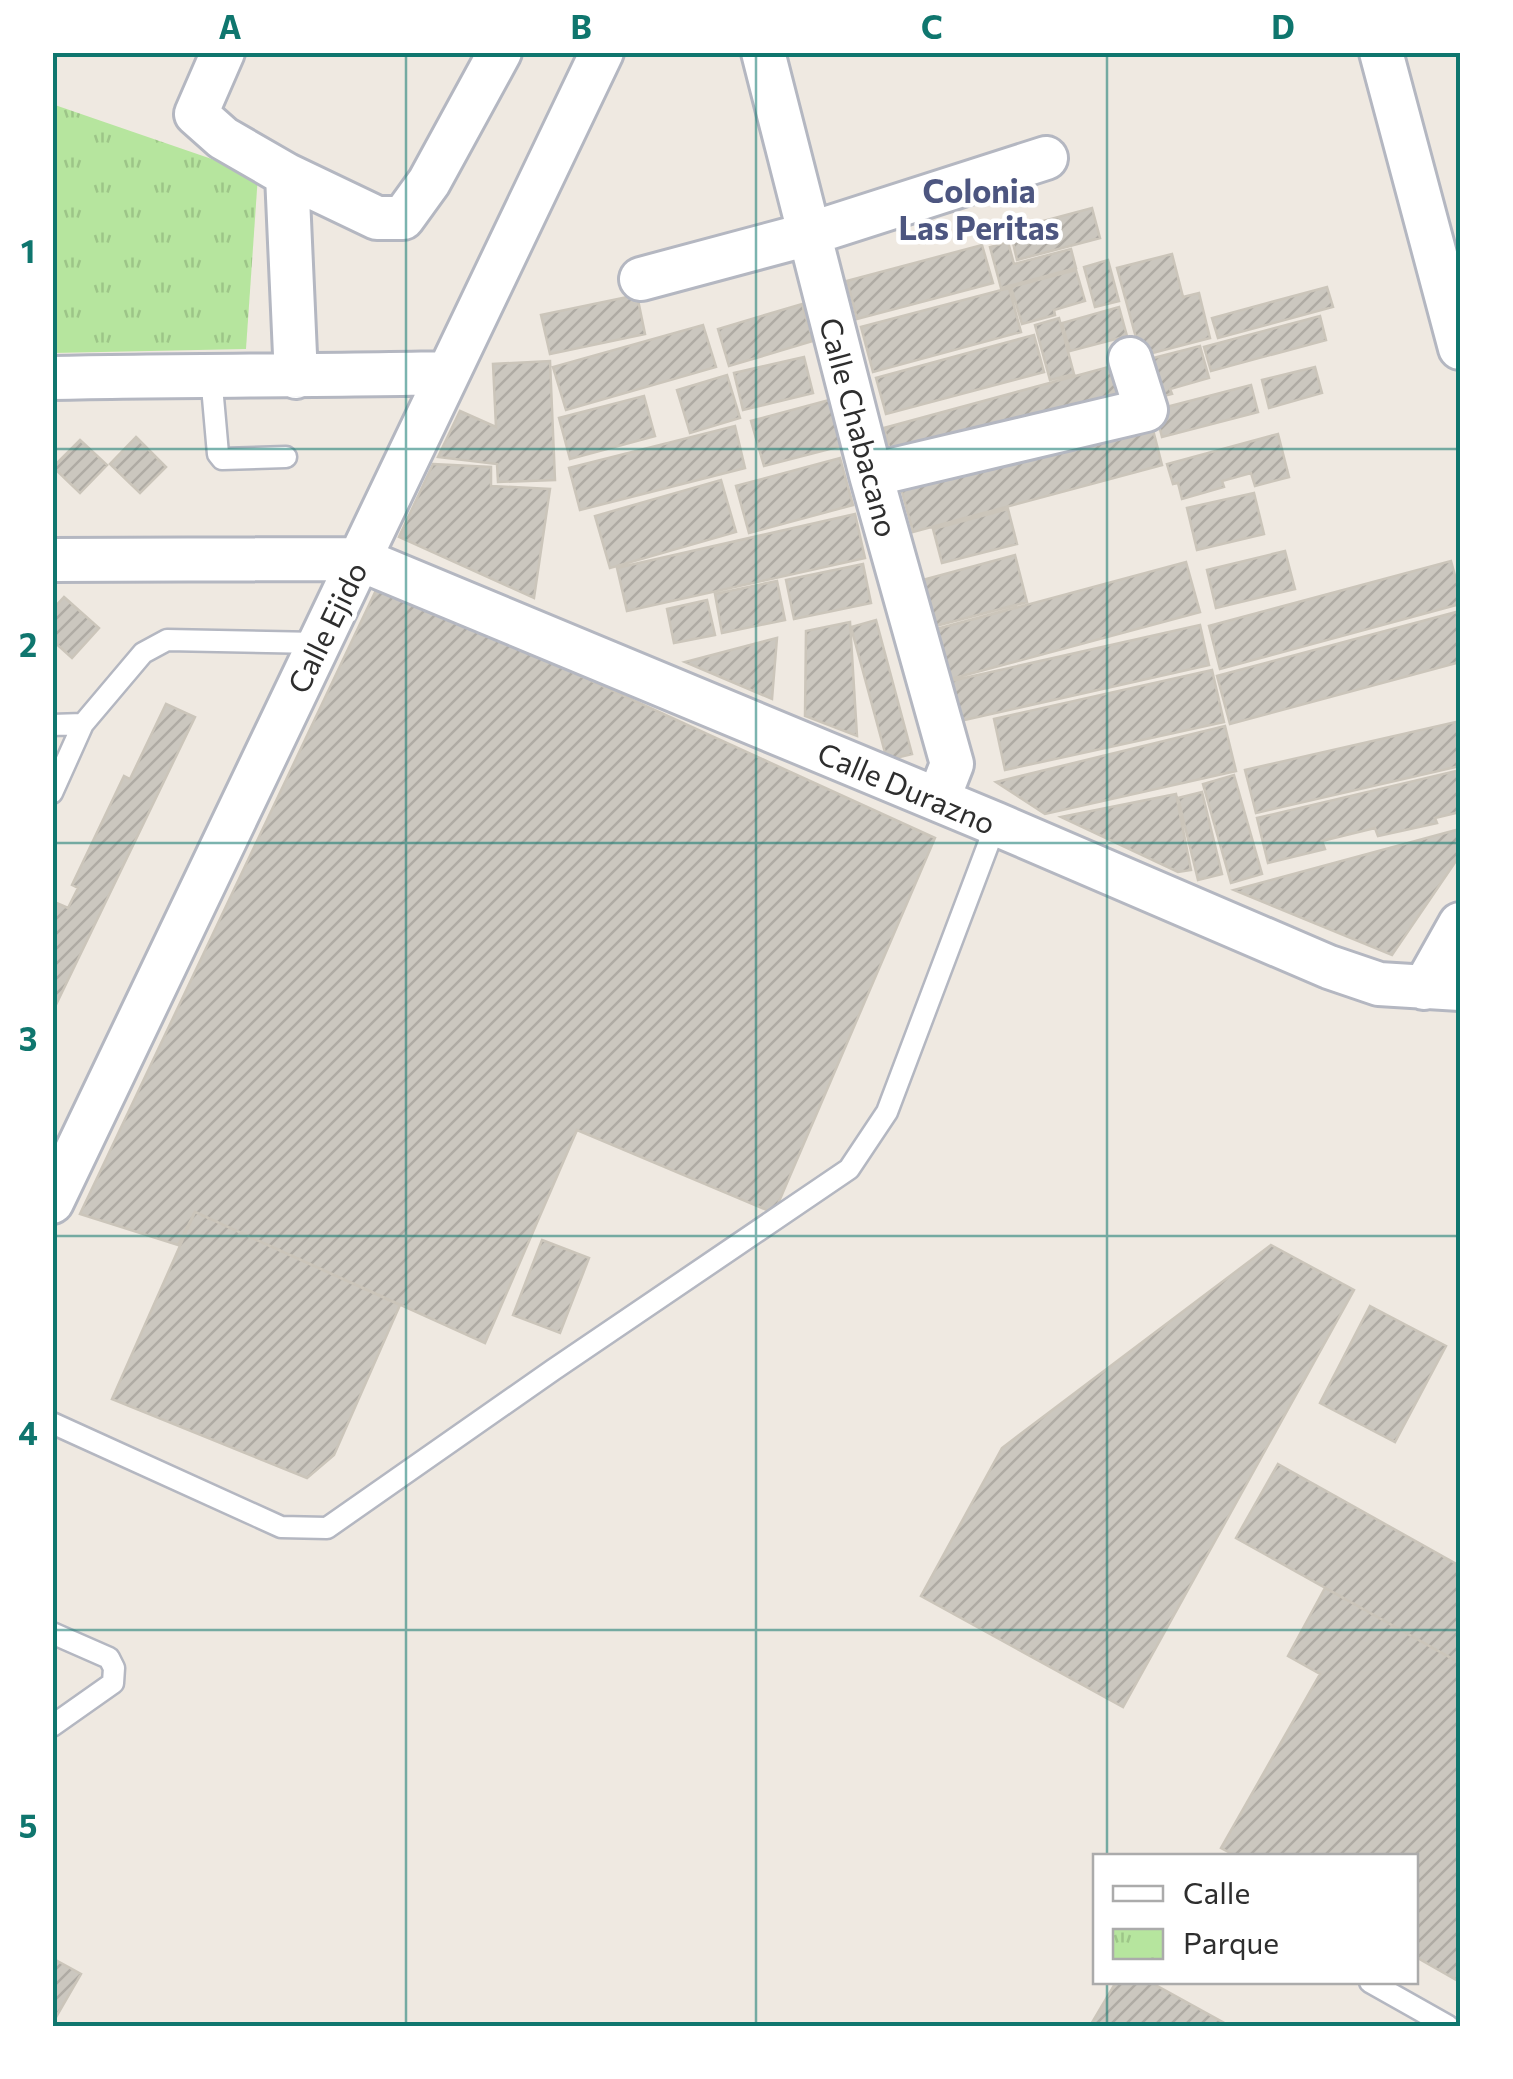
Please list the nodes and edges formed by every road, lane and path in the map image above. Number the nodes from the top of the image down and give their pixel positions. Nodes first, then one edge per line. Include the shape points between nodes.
1 (224, 52) edge
2 (500, 52) edge
3 (602, 52) edge
4 (763, 52) edge
5 (1381, 52) edge
6 (1046, 158) dead end
7 (287, 176) junction
8 (810, 234) junction
9 (640, 280) dead end
10 (1460, 348) edge
11 (1130, 359) dead end
12 (448, 373) junction
13 (212, 375) junction
14 (296, 377) junction
15 (52, 378) edge
16 (286, 456) dead end
17 (870, 475) junction
18 (359, 559) junction
19 (52, 560) edge
20 (318, 643) junction
21 (84, 724) junction
22 (52, 725) edge
23 (52, 793) edge
24 (938, 800) junction
25 (996, 824) junction
26 (1460, 924) edge
27 (1442, 989) edge
28 (52, 1202) edge
29 (52, 1423) edge
30 (52, 1633) edge
31 (52, 1726) edge
32 (1374, 1984) edge
33 (1448, 2026) edge

1 - 7 street via 196,114
2 - 7 street via 404,218 377,218
3 - 12 street, Calle Ejido
4 - 8 street, Calle Chabacano
5 - 10 street
6 - 8 street
7 - 14 street
8 - 9 street
8 - 17 street, Calle Chabacano
11 - 17 street via 1146,410
12 - 14 street
12 - 18 street, Calle Ejido
13 - 14 street
13 - 15 street
13 - 16 lane via 222,459
17 - 24 street, Calle Chabacano via 952,764
18 - 19 street
18 - 20 street, Calle Ejido
18 - 24 street, Calle Durazno
20 - 21 lane via 167,640 143,653
20 - 28 street, Calle Ejido
21 - 22 lane
21 - 23 lane
24 - 25 street, Calle Durazno
25 - 27 street, Calle Durazno via 1329,967 1379,984
25 - 29 lane via 887,1112 849,1169 327,1528 282,1527
26 - 27 street
30 - 31 lane via 110,1658 114,1668 113,1683
32 - 33 lane

